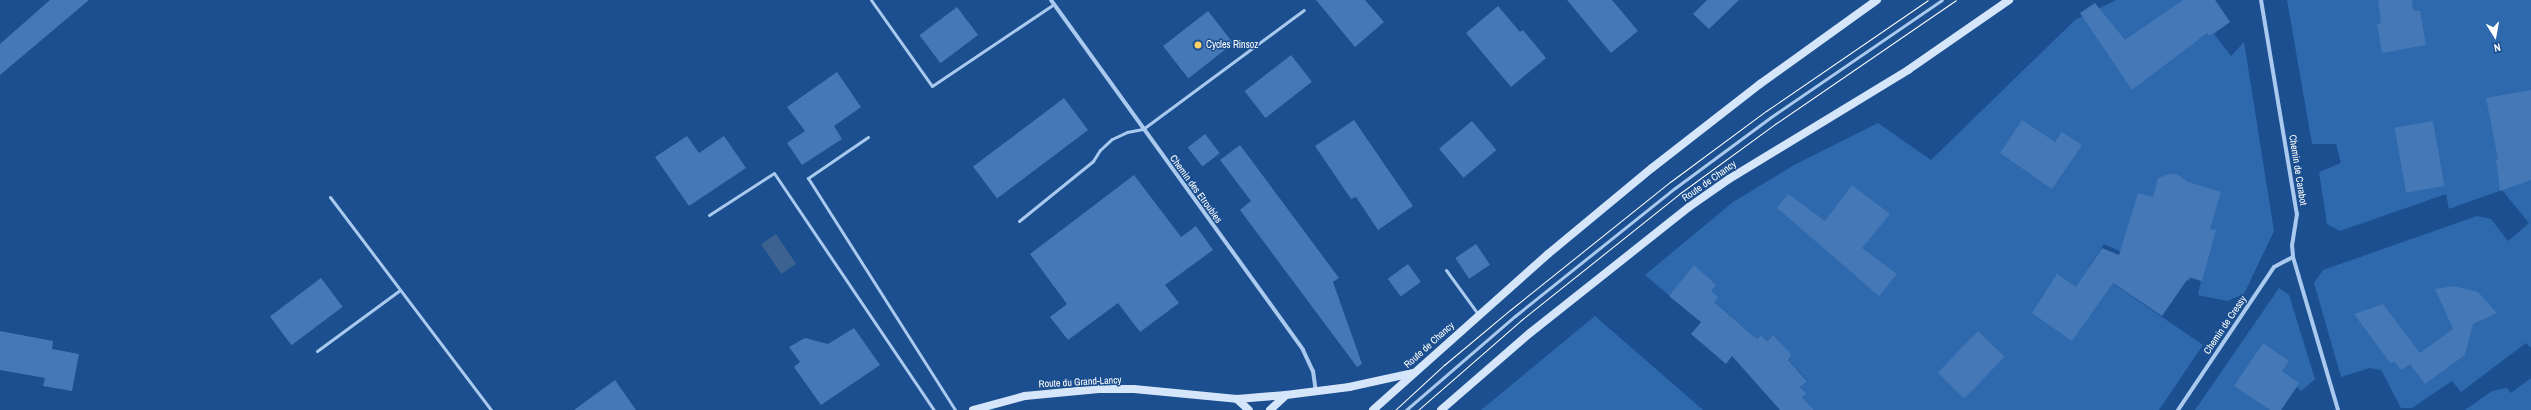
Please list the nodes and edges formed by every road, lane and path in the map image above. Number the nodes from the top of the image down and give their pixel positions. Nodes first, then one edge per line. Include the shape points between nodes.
1 (871, 0) edge
2 (1877, 0) edge
3 (1942, 0) edge
4 (2009, 0) edge
5 (2261, 0) edge
6 (1053, 2) edge
7 (1304, 10) dead end
8 (1143, 129) junction
9 (868, 137) dead end
10 (330, 197) dead end
11 (709, 215) dead end
12 (1019, 221) dead end
13 (2293, 257) junction
14 (1446, 270) dead end
15 (400, 290) junction
16 (1478, 314) junction
17 (317, 351) dead end
18 (1413, 373) junction
19 (1316, 392) junction
20 (1286, 395) junction
21 (1238, 399) junction
22 (491, 410) edge
23 (934, 410) edge
24 (955, 410) edge
25 (973, 410) edge
26 (1249, 410) edge
27 (1270, 410) edge
28 (1372, 410) edge
29 (1406, 410) edge
30 (1441, 410) edge
31 (2178, 410) edge
32 (2338, 410) edge

1 - 6 lane via 932,86
2 - 16 main road, Route de Chancy via 1760,84 1652,168
3 - 29 lane via 1802,95 1675,188 1503,326
4 - 30 main road, Route de Chancy via 1902,74 1729,178 1530,334
5 - 13 street, Chemin de Carabot via 2297,214 2292,245
6 - 8 street, Chemin des Etroubles
7 - 8 lane
8 - 12 lane via 1127,132 1112,139 1093,161
8 - 19 street, Chemin des Etroubles via 1303,350 1313,371
9 - 24 lane via 808,178
10 - 15 lane
11 - 23 lane via 774,173
13 - 31 street, Chemin de Cressy via 2274,267
13 - 32 street, Chemin de Carabot
14 - 16 lane
15 - 17 lane
15 - 22 lane
16 - 18 main road, Route de Chancy
18 - 19 main road, Route du Grand-Lancy
18 - 28 main road, Route de Chancy
19 - 20 main road, Route du Grand-Lancy
20 - 21 main road, Route du Grand-Lancy
20 - 27 main road
21 - 25 main road, Route du Grand-Lancy via 1099,389 1025,396
21 - 26 main road

